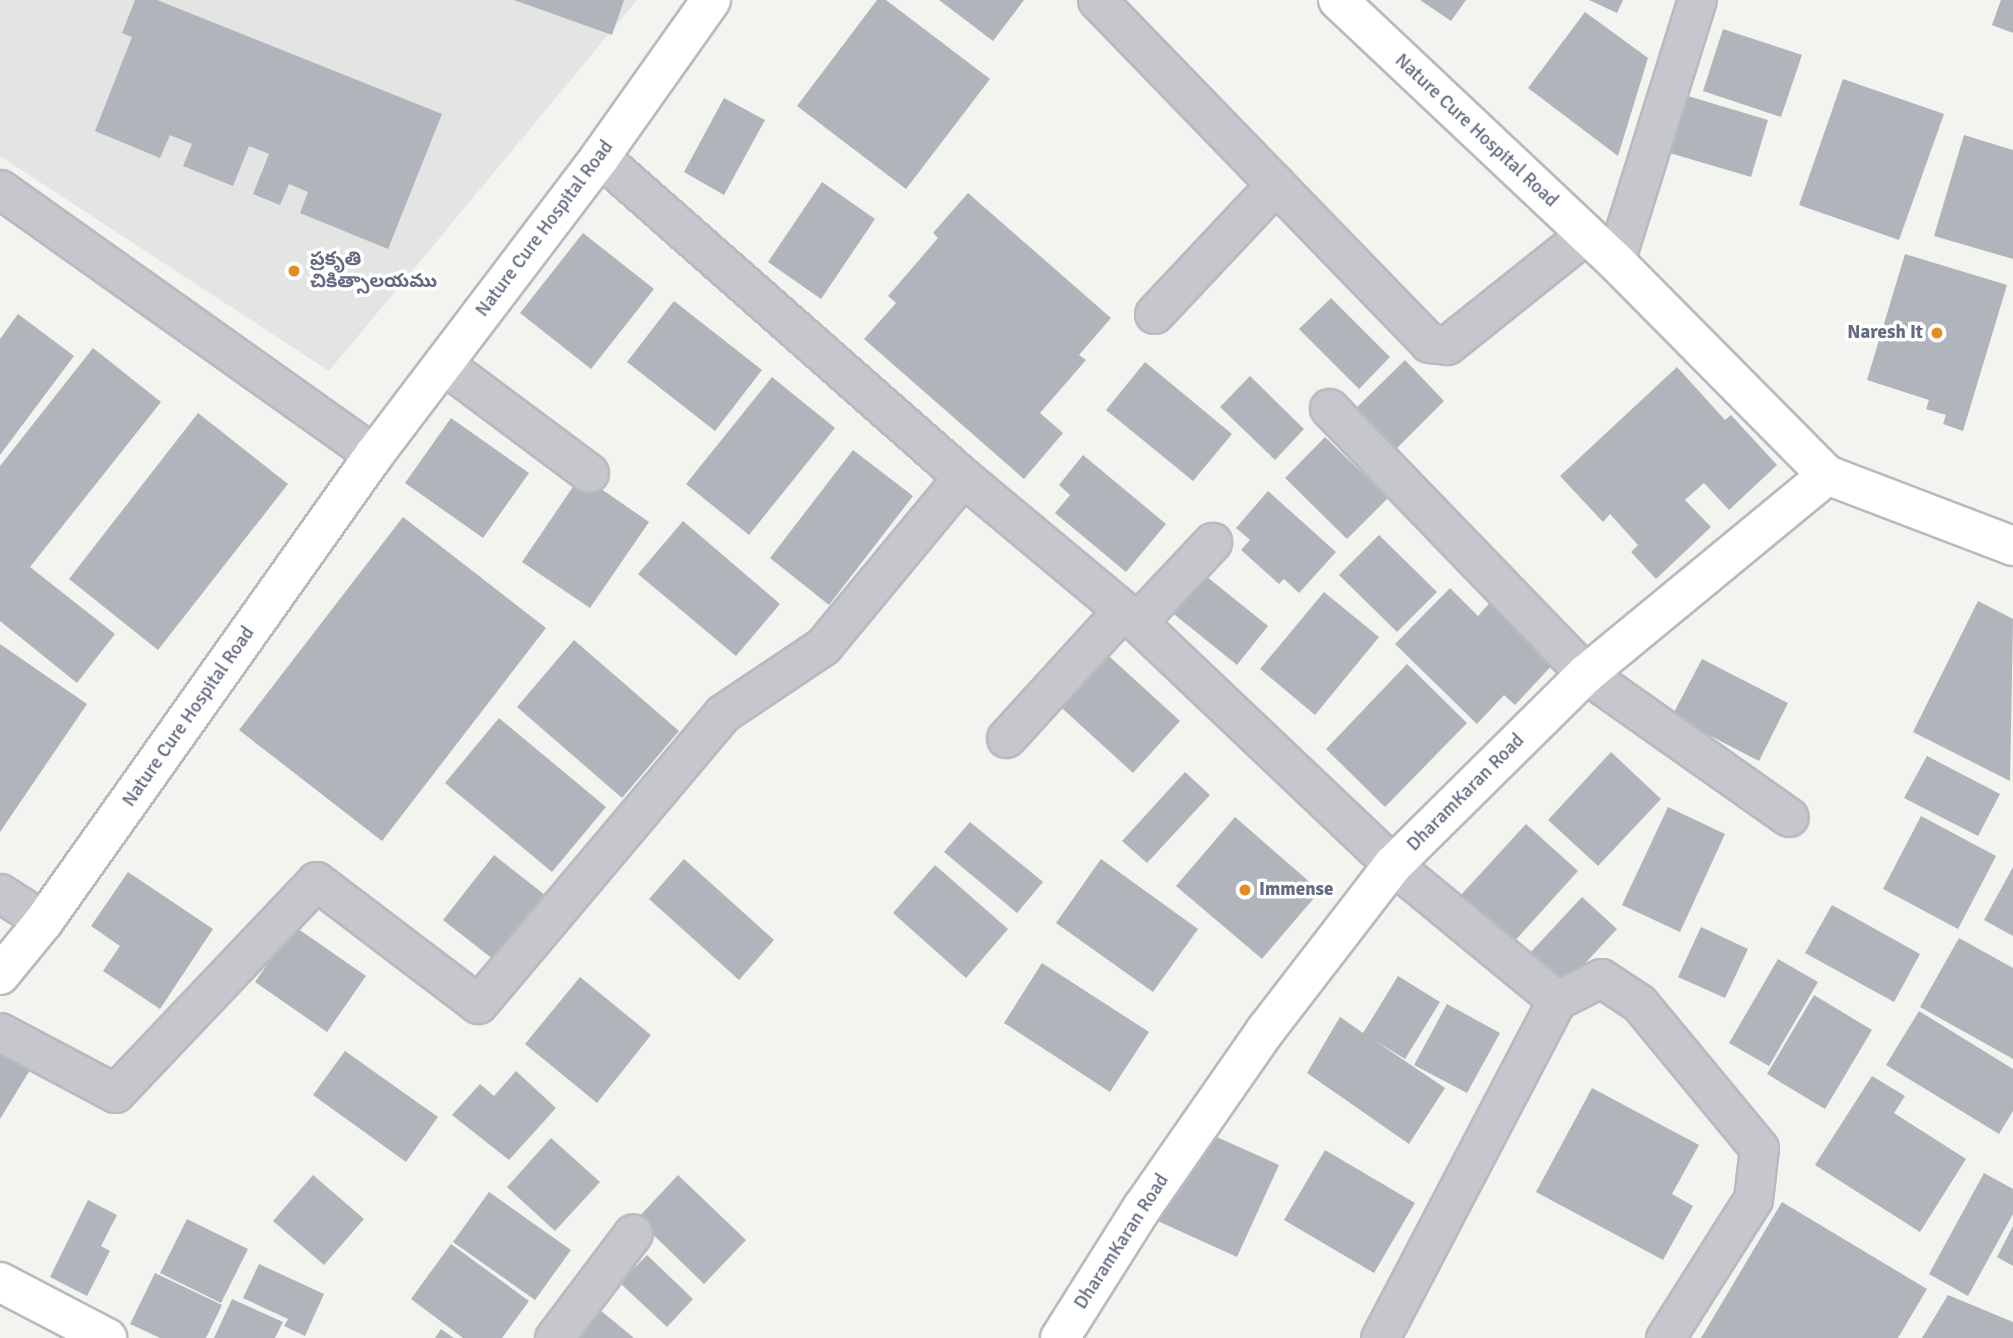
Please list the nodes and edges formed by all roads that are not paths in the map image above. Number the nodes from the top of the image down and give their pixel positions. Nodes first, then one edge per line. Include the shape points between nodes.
1 (711, 0) edge
2 (1097, 0) edge
3 (1338, 0) edge
4 (1697, 0) edge
5 (600, 157) junction
6 (1276, 184) junction
7 (0, 189) edge
8 (1586, 234) junction
9 (1615, 261) junction
10 (1154, 314) dead end
11 (443, 364) junction
12 (1329, 408) dead end
13 (373, 455) junction
14 (589, 473) dead end
15 (1827, 475) junction
16 (963, 477) junction
17 (1212, 542) dead end
18 (2013, 545) edge
19 (1130, 616) junction
20 (1587, 674) junction
21 (1006, 738) dead end
22 (1789, 817) dead end
23 (1393, 865) junction
24 (0, 893) edge
25 (44, 921) junction
26 (0, 975) edge
27 (1557, 1000) junction
28 (0, 1032) edge
29 (633, 1233) dead end
30 (0, 1282) edge
31 (107, 1338) edge
32 (554, 1338) edge
33 (1060, 1338) edge
34 (1380, 1338) edge
35 (1665, 1338) edge

1 - 5 street, Nature Cure Hospital Road
2 - 6 street
3 - 8 street, Nature Cure Hospital Road
4 - 9 street
5 - 11 street, Nature Cure Hospital Road
5 - 16 street
6 - 8 street via 1429,343 1438,346 1453,341
6 - 10 street
7 - 13 street
8 - 9 street, Nature Cure Hospital Road
9 - 15 street, Nature Cure Hospital Road
11 - 13 street, Nature Cure Hospital Road
11 - 14 street
12 - 20 street
13 - 25 street, Nature Cure Hospital Road
15 - 18 street
15 - 20 street, DharamKaran Road
16 - 19 street
16 - 28 street via 824,646 723,713 478,1004 316,881 115,1093
17 - 19 street
19 - 21 street
19 - 23 street
20 - 22 street
20 - 23 street, DharamKaran Road
23 - 27 street
23 - 33 street, DharamKaran Road via 1265,1031 1142,1208
24 - 25 street
25 - 26 street, Nature Cure Hospital Road
27 - 34 street
27 - 35 street via 1601,978 1630,996 1759,1148 1753,1199
29 - 32 street
30 - 31 street

